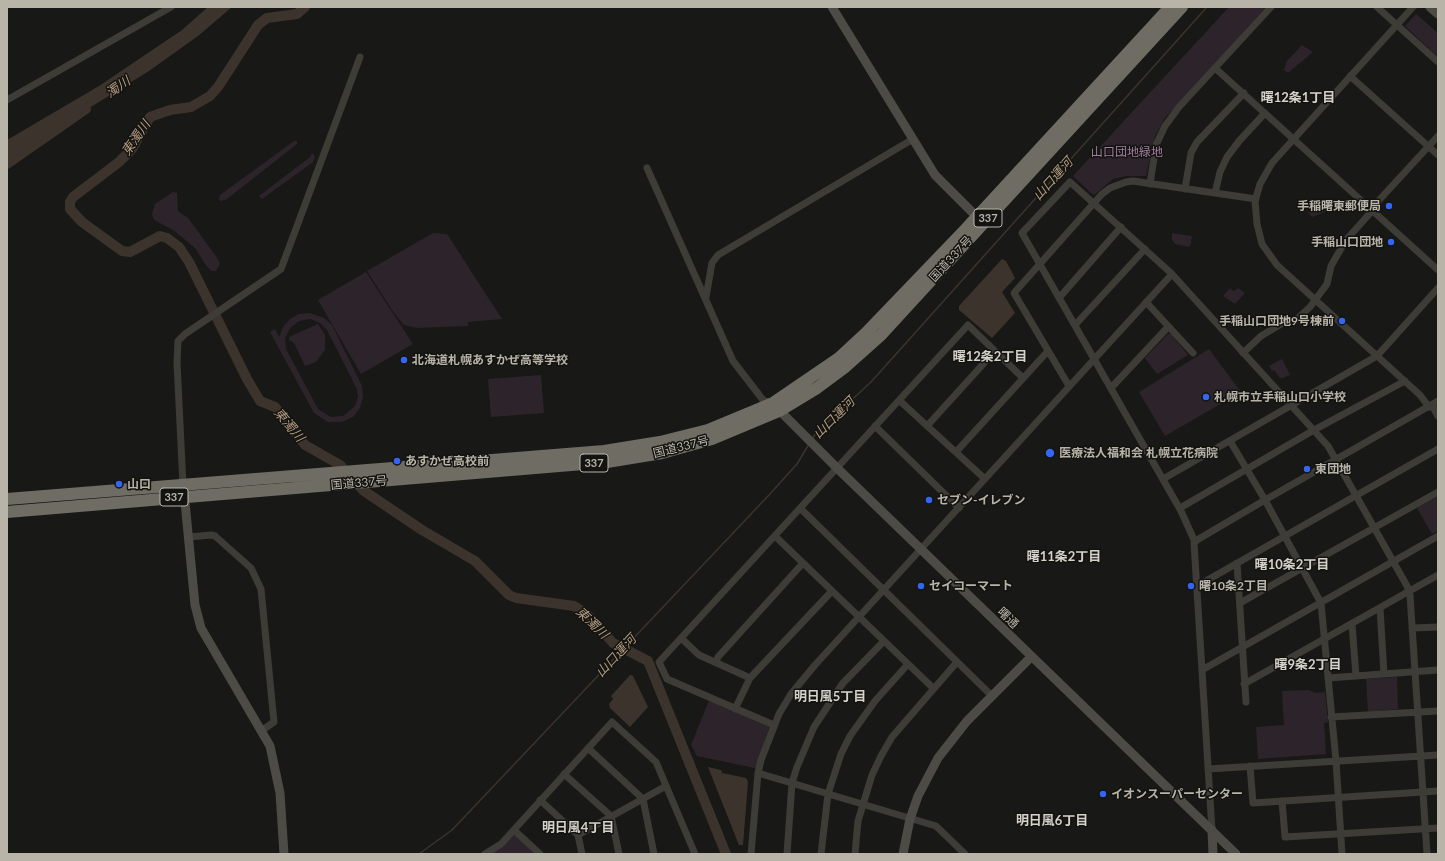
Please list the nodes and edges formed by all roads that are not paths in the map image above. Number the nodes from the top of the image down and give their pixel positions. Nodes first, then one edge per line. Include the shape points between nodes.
1 (171, 7) edge
2 (832, 7) edge
3 (1170, 7) edge
4 (1182, 7) edge
5 (1271, 7) edge
6 (1377, 7) edge
7 (1413, 7) edge
8 (1430, 7) edge
9 (1438, 14) edge
10 (1397, 24) junction
11 (360, 57) dead end
12 (1438, 62) edge
13 (1215, 68) junction
14 (1350, 76) junction
15 (1244, 93) junction
16 (7, 100) edge
17 (1265, 113) junction
18 (1438, 136) edge
19 (913, 139) junction
20 (1293, 139) junction
21 (1428, 147) junction
22 (1438, 155) edge
23 (646, 168) dead end
24 (1150, 184) junction
25 (1185, 189) junction
26 (1215, 193) junction
27 (1256, 199) junction
28 (1094, 204) junction
29 (1372, 210) junction
30 (980, 221) junction
31 (1121, 228) junction
32 (1144, 249) junction
33 (1039, 263) junction
34 (1438, 270) edge
35 (1172, 274) junction
36 (1438, 288) edge
37 (706, 297) junction
38 (1059, 298) junction
39 (1315, 300) junction
40 (1146, 302) junction
41 (1075, 325) junction
42 (1168, 327) junction
43 (1048, 350) junction
44 (995, 351) junction
45 (1193, 353) dead end
46 (1243, 353) junction
47 (1377, 356) junction
48 (1094, 358) junction
49 (1023, 378) junction
50 (1405, 381) junction
51 (1069, 386) junction
52 (1111, 388) junction
53 (900, 401) junction
54 (1433, 404) edge
55 (1291, 406) junction
56 (776, 407) junction
57 (1438, 416) edge
58 (875, 426) junction
59 (927, 426) junction
60 (1314, 430) junction
61 (1230, 441) junction
62 (1438, 449) edge
63 (956, 452) junction
64 (1336, 460) junction
65 (837, 468) junction
66 (1247, 469) junction
67 (985, 479) junction
68 (1163, 479) junction
69 (184, 490) junction
70 (1438, 492) edge
71 (1356, 496) junction
72 (7, 499) edge
73 (1265, 500) junction
74 (959, 508) junction
75 (1180, 508) junction
76 (801, 509) junction
77 (7, 512) edge
78 (1375, 528) junction
79 (1285, 536) junction
80 (1438, 536) edge
81 (189, 537) junction
82 (776, 537) junction
83 (1195, 542) junction
84 (921, 550) junction
85 (1393, 562) junction
86 (803, 563) junction
87 (1237, 563) junction
88 (1302, 568) junction
89 (1438, 575) edge
90 (1196, 586) junction
91 (832, 591) junction
92 (883, 591) junction
93 (1409, 592) junction
94 (1240, 603) junction
95 (1321, 603) junction
96 (1380, 608) junction
97 (859, 617) junction
98 (1352, 624) junction
99 (1438, 627) edge
100 (1412, 628) junction
101 (681, 638) junction
102 (1324, 639) junction
103 (884, 641) junction
104 (1242, 647) junction
105 (1031, 657) junction
106 (716, 662) junction
107 (957, 662) junction
108 (908, 664) junction
109 (1202, 670) junction
110 (1438, 670) edge
111 (1415, 672) junction
112 (1384, 674) junction
113 (1356, 676) junction
114 (750, 678) junction
115 (1328, 678) junction
116 (1244, 684) junction
117 (933, 688) junction
118 (992, 696) junction
119 (1246, 702) dead end
120 (735, 709) junction
121 (1438, 711) edge
122 (1418, 712) junction
123 (1332, 717) junction
124 (774, 725) junction
125 (261, 730) junction
126 (588, 748) junction
127 (1438, 755) edge
128 (1421, 756) junction
129 (1336, 761) junction
130 (1250, 766) junction
131 (1208, 769) junction
132 (758, 773) junction
133 (564, 774) junction
134 (792, 783) junction
135 (666, 786) junction
136 (1438, 791) edge
137 (1423, 792) junction
138 (828, 794) junction
139 (1338, 798) junction
140 (643, 799) junction
141 (540, 800) junction
142 (1282, 801) junction
143 (863, 804) junction
144 (611, 816) junction
145 (910, 818) junction
146 (1438, 828) edge
147 (1426, 829) junction
148 (514, 830) junction
149 (1212, 830) junction
150 (578, 834) junction
151 (1340, 834) junction
152 (963, 853) edge
153 (284, 854) edge
154 (485, 854) edge
155 (540, 854) edge
156 (582, 854) edge
157 (619, 854) edge
158 (654, 854) edge
159 (694, 854) edge
160 (751, 854) edge
161 (787, 854) edge
162 (821, 854) edge
163 (855, 854) edge
164 (903, 854) edge
165 (1213, 854) edge
166 (1236, 854) edge
167 (1342, 854) edge
168 (1427, 854) edge

1 - 16 street
2 - 19 street
3 - 30 highway, 国道337号 / 337
4 - 30 highway, 国道337号 / 337
5 - 13 street
6 - 10 street
7 - 10 street
8 - 9 street
10 - 12 street
10 - 14 street
11 - 69 street via 282,267 178,341
13 - 15 street
13 - 24 street via 1165,126 1156,145
14 - 20 street
14 - 21 street
15 - 17 street
15 - 25 street via 1197,142 1191,153
17 - 20 street
17 - 26 street via 1227,157
18 - 21 street
19 - 30 street via 935,175
19 - 37 street via 718,255 712,263
20 - 27 street via 1272,163 1260,184
20 - 29 street
21 - 22 street
21 - 29 street
23 - 37 street
24 - 25 street
24 - 28 street via 1126,182 1110,188
25 - 26 street
26 - 27 street
27 - 39 street via 1257,224 1262,244 1277,265
28 - 31 street
28 - 33 street
28 - 33 street via 1070,182 1022,233
29 - 34 street
29 - 39 street via 1346,240 1331,266 1327,284
30 - 56 highway, 国道337号 / 337 via 876,340 817,388
31 - 32 street
31 - 38 street
32 - 35 street
32 - 41 street
33 - 38 street
33 - 43 street via 1014,293
35 - 40 street
35 - 46 street
36 - 47 street
37 - 56 street via 733,361 763,400
38 - 41 street
39 - 46 street via 1296,320 1281,324 1261,336
39 - 47 street
40 - 42 street
40 - 48 street
41 - 48 street
42 - 45 street
42 - 52 street
43 - 49 street
43 - 51 street
44 - 49 street
44 - 53 street via 968,325
44 - 59 street
46 - 55 street
47 - 50 street
47 - 55 street
48 - 51 street
48 - 52 street
49 - 63 street
50 - 54 street
50 - 60 street
51 - 67 street
52 - 68 street
53 - 58 street
53 - 59 street
54 - 57 street
54 - 64 street
55 - 60 street
55 - 61 street
56 - 65 street, 曙通
56 - 69 highway, 国道337号 / 337 via 708,430 660,442 604,451 333,473
56 - 69 highway, 国道337号 / 337 via 712,440 662,453 607,462 340,485
58 - 65 street
58 - 74 street
59 - 63 street
60 - 64 street
60 - 66 street
61 - 66 street
61 - 68 street
62 - 71 street
63 - 67 street
64 - 71 street
64 - 73 street
65 - 76 street
65 - 84 street, 曙通
66 - 73 street
66 - 75 street
67 - 74 street
68 - 75 street
69 - 72 highway, 国道337号 / 337
69 - 77 highway, 国道337号 / 337
69 - 81 street
70 - 78 street
71 - 78 street
71 - 79 street
73 - 79 street
73 - 83 street
74 - 84 street
75 - 83 street
76 - 82 street
76 - 92 street
78 - 85 street
78 - 88 street
79 - 87 street
79 - 88 street
80 - 85 street
81 - 125 street via 195,605 201,628
81 - 125 street via 215,536 251,568 261,589 274,722
82 - 86 street
82 - 101 street
83 - 90 street
84 - 92 street
84 - 105 street, 曙通
85 - 93 street
85 - 95 street
86 - 91 street
86 - 106 street
87 - 90 street
87 - 94 street
88 - 94 street
88 - 95 street
89 - 93 street
90 - 109 street
91 - 97 street
91 - 114 street
92 - 97 street
92 - 107 street
93 - 96 street
93 - 100 street
94 - 104 street
95 - 102 street
95 - 104 street
96 - 98 street
96 - 112 street
97 - 103 street
97 - 124 street via 791,694
98 - 102 street
98 - 113 street
99 - 100 street
100 - 111 street
101 - 106 street via 699,655
101 - 120 street via 659,662 667,679
102 - 115 street
102 - 116 street
103 - 108 street
103 - 134 street via 843,683 814,728 796,767
104 - 109 street
104 - 116 street
105 - 118 street
105 - 149 street, 曙通
106 - 114 street
107 - 117 street
107 - 118 street
108 - 117 street
108 - 138 street via 875,701 850,736 841,754
109 - 131 street
110 - 111 street
111 - 112 street
111 - 122 street
112 - 113 street
113 - 115 street
114 - 120 street
115 - 123 street
116 - 119 street
117 - 143 street via 892,737 872,775
118 - 145 street via 963,725 938,758 921,789
120 - 124 street
121 - 122 street
122 - 123 street
122 - 128 street
123 - 129 street
124 - 132 street
125 - 153 street via 270,746 275,764 280,793
126 - 133 street
126 - 135 street via 612,722 656,762
126 - 140 street
127 - 128 street
128 - 129 street
128 - 137 street
129 - 130 street
129 - 139 street
130 - 131 street
130 - 142 street via 1252,803
131 - 149 street
132 - 134 street
132 - 160 street
133 - 141 street
133 - 144 street
134 - 138 street
134 - 161 street
135 - 140 street
135 - 159 street
136 - 137 street
137 - 139 street
137 - 147 street
138 - 143 street
138 - 162 street
139 - 142 street
139 - 151 street
140 - 144 street
140 - 158 street
141 - 148 street
141 - 150 street
142 - 151 street via 1284,837
143 - 145 street
143 - 163 street via 858,820
144 - 150 street
144 - 157 street
145 - 152 street via 936,826
145 - 164 street
146 - 147 street
147 - 151 street
147 - 168 street
148 - 154 street via 501,844
148 - 155 street
149 - 165 street
149 - 166 street, 曙通
150 - 156 street
151 - 167 street

